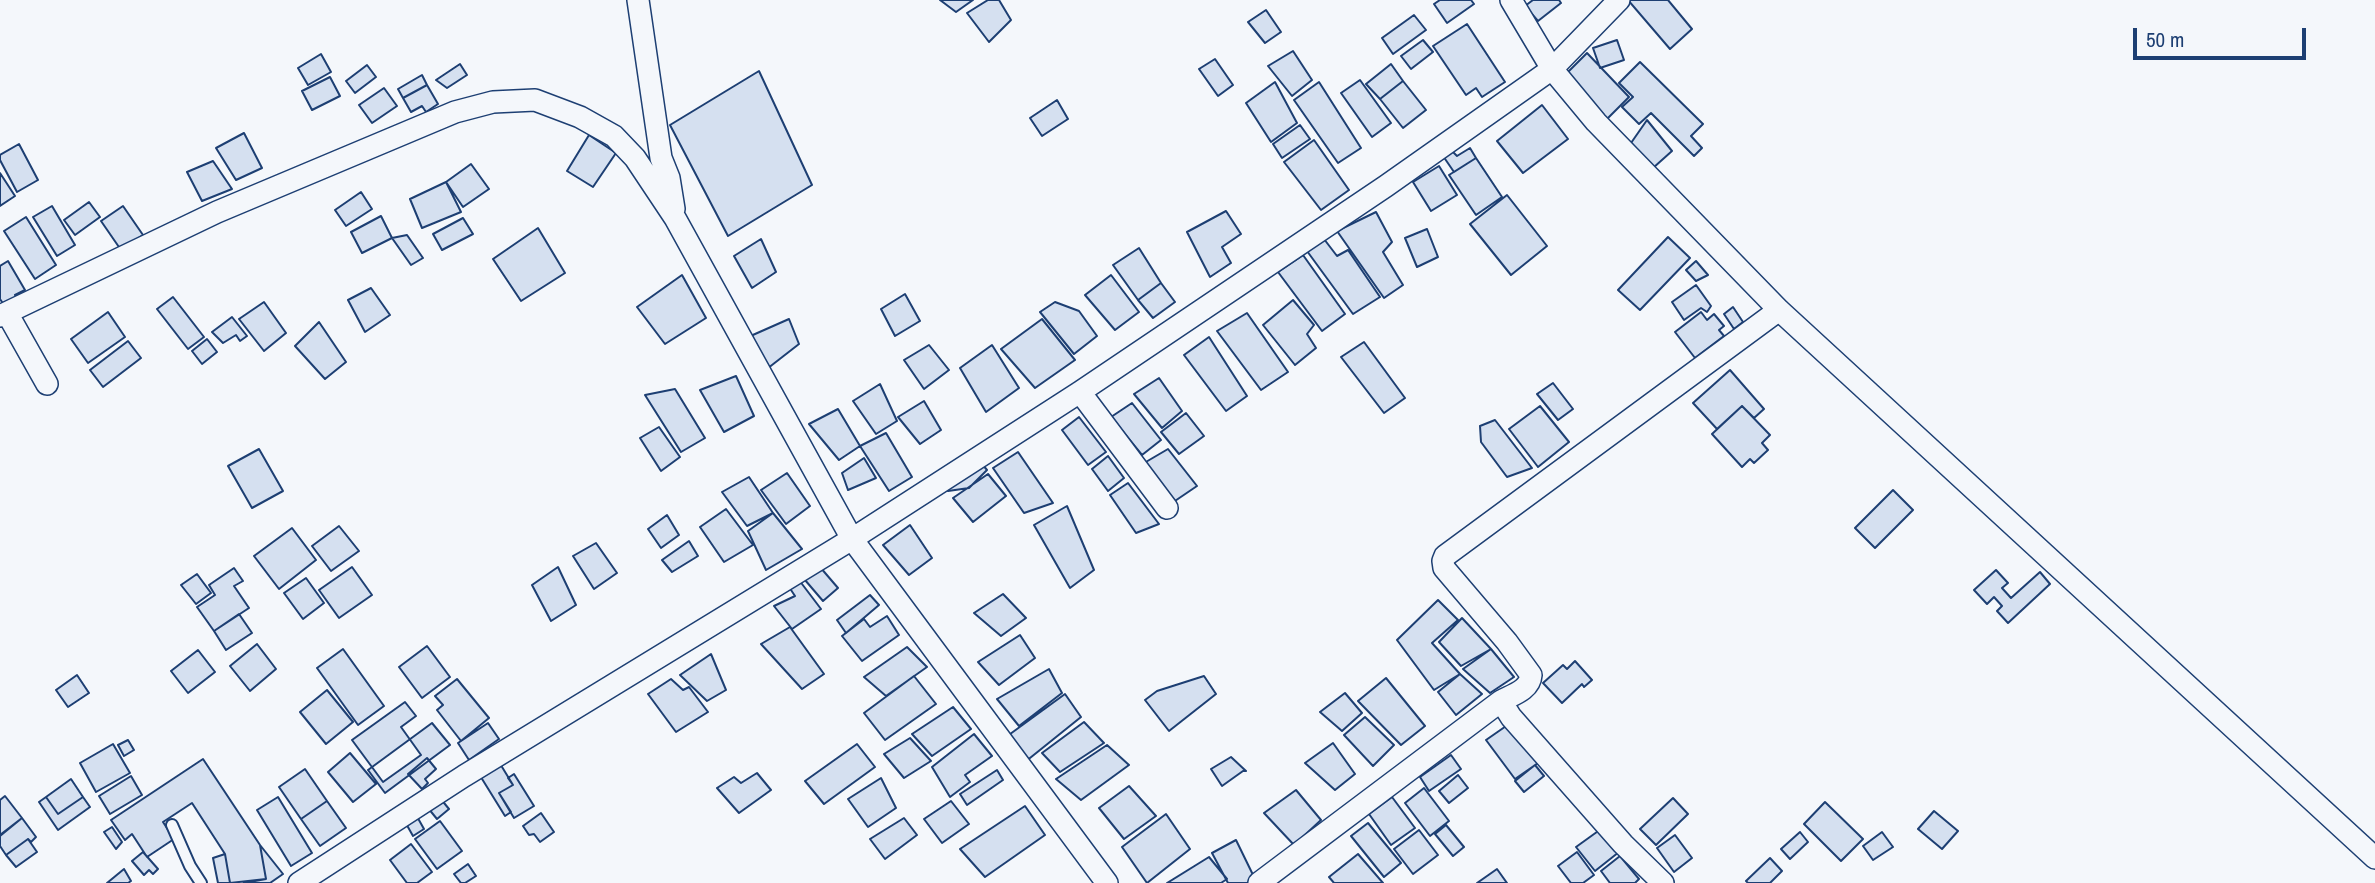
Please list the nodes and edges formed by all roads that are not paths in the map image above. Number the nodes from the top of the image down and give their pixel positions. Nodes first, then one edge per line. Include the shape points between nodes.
1 (638, 0) edge
2 (1511, 0) edge
3 (1619, 0) edge
4 (1552, 69) junction
5 (675, 218) junction
6 (1779, 310) junction
7 (4, 315) edge
8 (47, 384) dead end
9 (1080, 392) junction
10 (1167, 508) dead end
11 (852, 539) junction
12 (1501, 701) junction
13 (172, 825) dead end
14 (2375, 858) edge
15 (201, 883) edge
16 (299, 883) edge
17 (1107, 883) edge
18 (1259, 883) edge
19 (1663, 883) edge

1 - 5 street via 661,158 670,178
2 - 4 street
3 - 4 street
4 - 6 street via 1596,122
4 - 9 street
5 - 7 street via 642,167 614,136 535,100 493,102 454,112 217,212
5 - 11 street
6 - 12 street via 1446,555 1444,568 1531,675 1526,687
6 - 14 street
7 - 8 street
9 - 10 street
9 - 11 street
11 - 16 street via 464,776
11 - 17 street
12 - 18 street
12 - 19 street via 1623,844
13 - 15 lane

